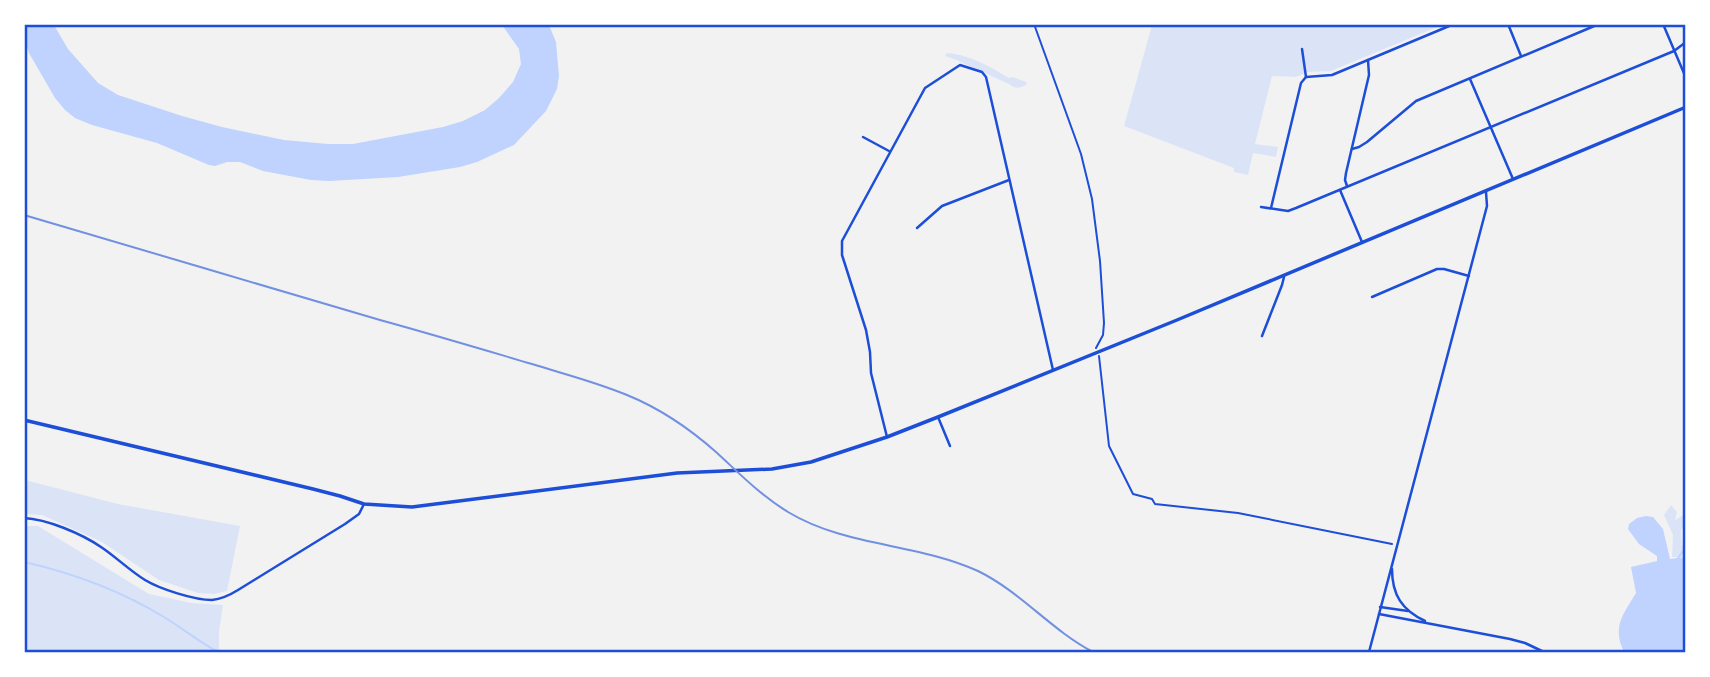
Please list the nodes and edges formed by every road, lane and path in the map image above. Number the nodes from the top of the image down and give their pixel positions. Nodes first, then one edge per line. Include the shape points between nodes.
1 (1034, 24) edge
2 (1454, 24) edge
3 (1508, 24) edge
4 (1599, 24) edge
5 (1663, 24) edge
6 (1685, 42) edge
7 (1303, 49) dead end
8 (1674, 51) junction
9 (1521, 56) junction
10 (1367, 60) junction
11 (1306, 77) junction
12 (1685, 78) edge
13 (1470, 79) junction
14 (1685, 107) edge
15 (1491, 127) junction
16 (863, 137) dead end
17 (1352, 149) junction
18 (889, 151) junction
19 (1513, 179) junction
20 (1009, 180) junction
21 (1348, 187) junction
22 (1340, 190) junction
23 (1486, 190) junction
24 (1261, 207) dead end
25 (1271, 208) junction
26 (917, 228) dead end
27 (1362, 242) junction
28 (1283, 275) junction
29 (1469, 276) junction
30 (1372, 297) dead end
31 (1262, 336) dead end
32 (1097, 349) dead end
33 (1099, 356) dead end
34 (1053, 370) junction
35 (938, 417) junction
36 (24, 420) edge
37 (887, 437) junction
38 (950, 446) dead end
39 (364, 504) junction
40 (24, 518) edge
41 (1396, 545) junction
42 (1392, 563) junction
43 (1380, 607) junction
44 (1406, 611) junction
45 (1378, 614) junction
46 (1404, 619) junction
47 (1432, 624) junction
48 (1369, 653) edge
49 (1544, 653) edge

1 - 32 path via 1082,154 1092,199 1104,323
2 - 10 street
3 - 9 street
4 - 9 street
5 - 8 street
6 - 8 street
7 - 11 street
8 - 12 street
8 - 15 street
9 - 13 street
10 - 11 street via 1329,76
10 - 17 street via 1369,75
11 - 25 street via 1301,82
13 - 15 street
13 - 17 street via 1416,101
14 - 19 street
15 - 19 street
15 - 21 street
16 - 18 street
17 - 21 street via 1345,177
18 - 20 street via 928,84 960,65 984,74
18 - 37 street via 844,234 841,248 866,330
19 - 23 street
20 - 26 street via 936,209
20 - 34 street
21 - 22 street
22 - 25 street via 1292,210
22 - 27 street
23 - 27 street
23 - 29 street via 1487,206
24 - 25 street
27 - 28 street
28 - 31 street
28 - 34 street
29 - 30 street via 1437,269
29 - 41 street
33 - 41 path via 1109,446 1133,494 1155,503 1238,513
34 - 35 street
35 - 37 street
35 - 38 street
36 - 39 street
37 - 39 street via 799,466 677,473 412,507
39 - 40 street via 345,524 214,600 147,581 99,545 40,520
41 - 42 street
42 - 43 street
42 - 44 street via 1394,591
43 - 44 street
43 - 45 street
44 - 46 street
44 - 47 street
45 - 46 street
45 - 48 street
46 - 47 street
47 - 49 street via 1510,639

